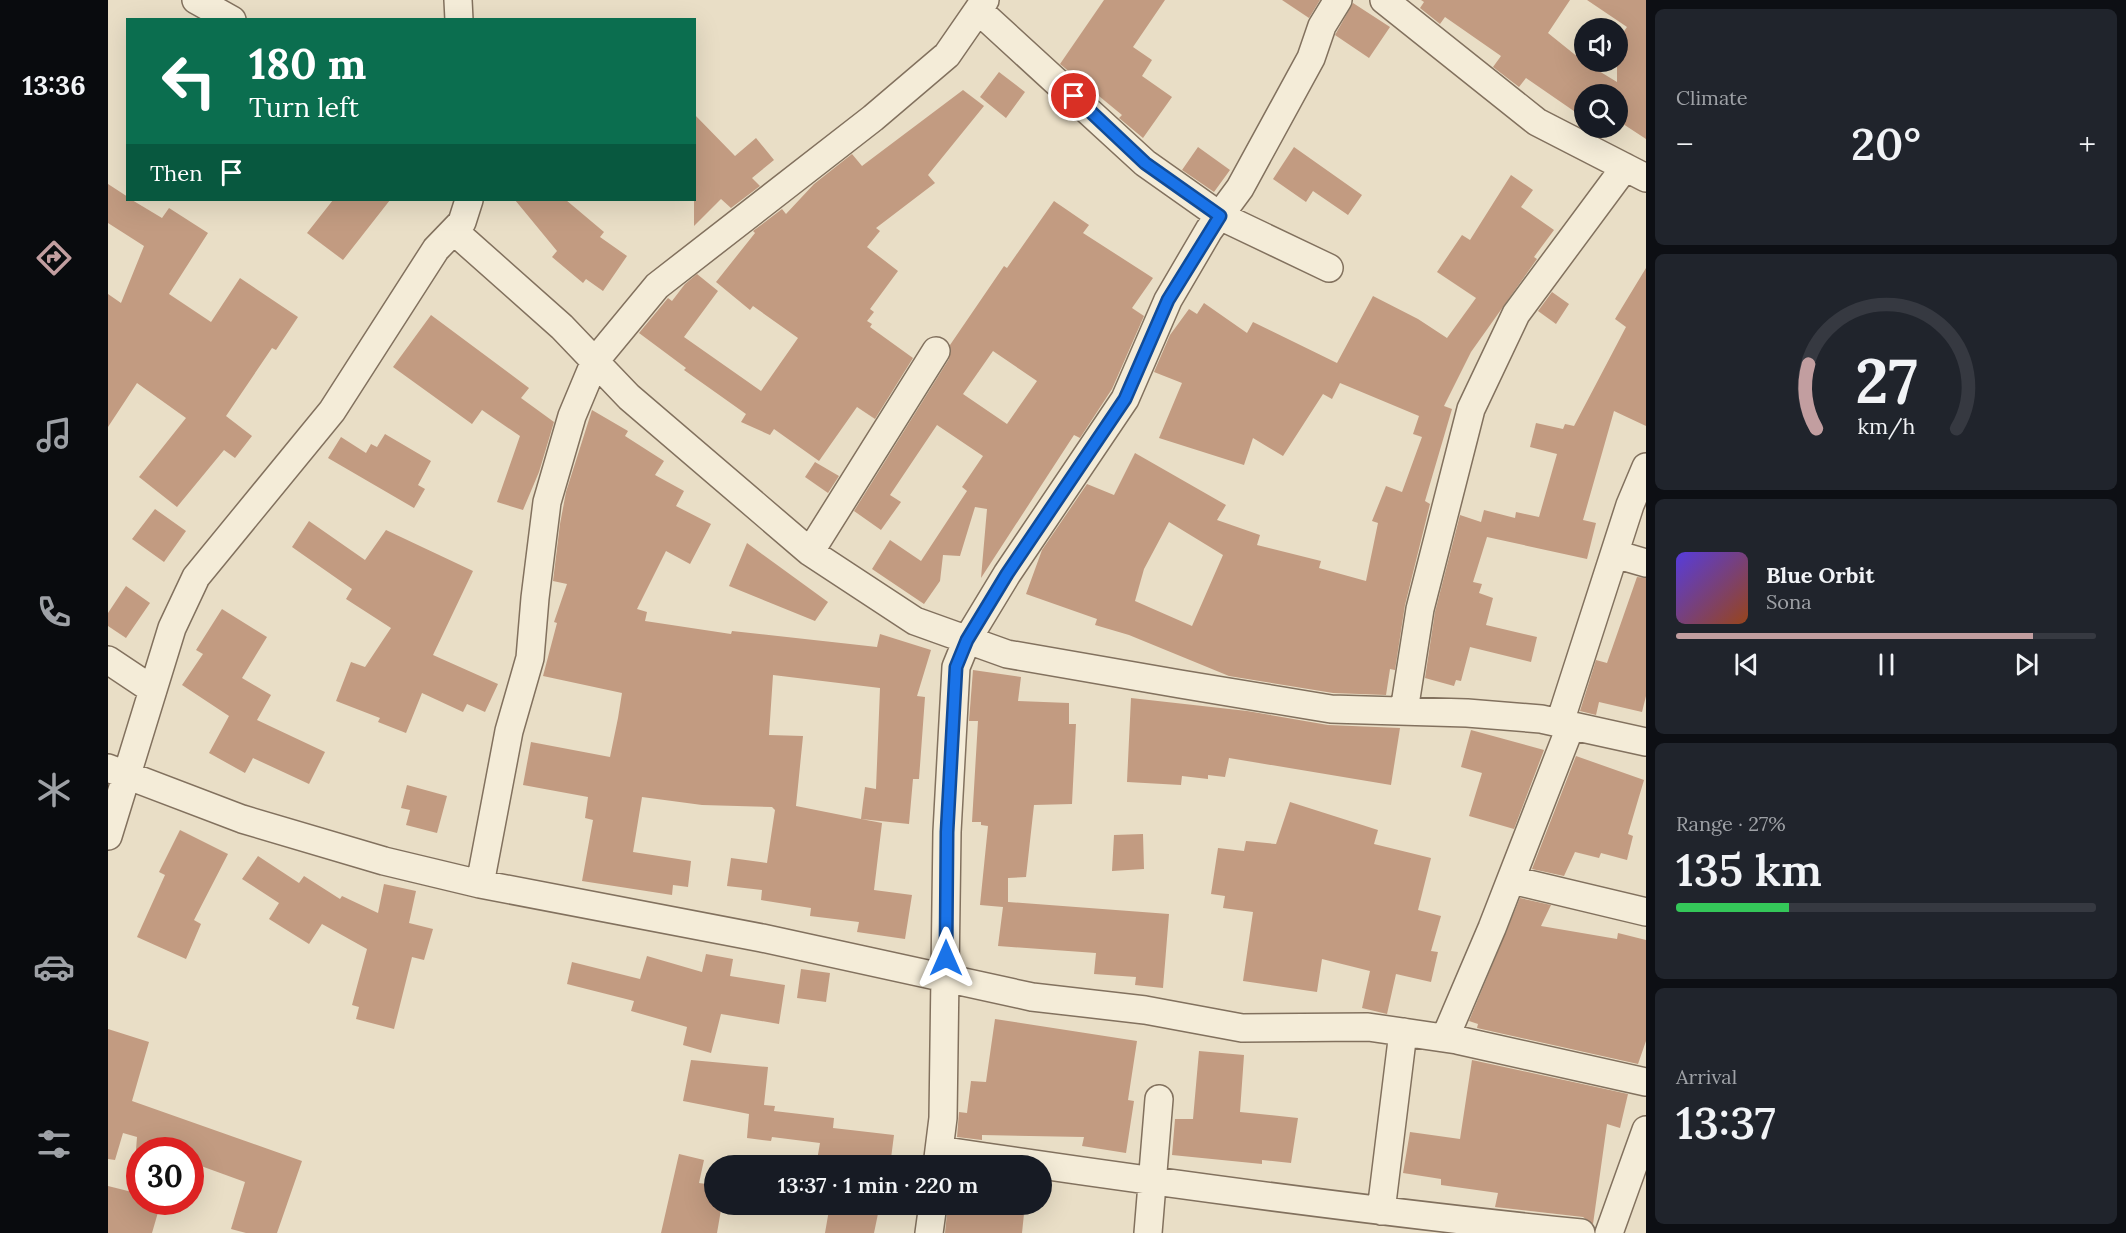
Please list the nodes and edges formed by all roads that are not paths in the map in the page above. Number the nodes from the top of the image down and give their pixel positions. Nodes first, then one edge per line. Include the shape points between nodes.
1 (196, 0) edge
2 (458, 0) edge
3 (1338, 0) edge
4 (1384, 0) edge
5 (981, 5) edge
6 (228, 18) edge
7 (459, 18) edge
8 (1635, 172) edge
9 (469, 201) edge
10 (1220, 216) junction
11 (454, 231) junction
12 (1329, 268) dead end
13 (936, 351) dead end
14 (595, 361) junction
15 (1646, 467) edge
16 (810, 552) junction
17 (1615, 554) junction
18 (1646, 563) edge
19 (967, 640) junction
20 (108, 660) edge
21 (153, 690) junction
22 (1404, 711) junction
23 (1566, 724) junction
24 (1646, 742) edge
25 (118, 771) edge
26 (108, 836) edge
27 (1512, 880) junction
28 (480, 884) junction
29 (1646, 912) edge
30 (946, 978) junction
31 (1403, 1032) junction
32 (1445, 1038) junction
33 (1646, 1082) edge
34 (1159, 1100) dead end
35 (1646, 1130) edge
36 (938, 1155) edge
37 (1052, 1170) edge
38 (1154, 1182) junction
39 (1381, 1211) junction
40 (931, 1215) edge
41 (929, 1233) edge
42 (1148, 1233) edge
43 (1581, 1233) edge
44 (1609, 1233) edge

1 - 6 street
2 - 7 street
3 - 10 street via 1240,188
4 - 8 street via 1537,123
5 - 10 street via 1145,163
5 - 14 street via 947,55 864,125 657,286
8 - 22 street via 1516,314 1471,409 1420,609
9 - 11 street via 462,222
10 - 12 street
10 - 19 street via 1168,300 1125,399
11 - 14 street
11 - 21 street via 436,249 332,411 196,577 172,628
13 - 16 street
14 - 16 street via 629,397
14 - 28 street via 572,416 547,501 530,658 509,731
15 - 17 street
16 - 19 street via 915,621
17 - 18 street
17 - 23 street
19 - 22 street via 1007,654 1319,707
19 - 30 street via 956,667 947,832
20 - 21 street
21 - 25 street
22 - 23 street via 1467,713
23 - 24 street
23 - 27 street
25 - 26 street
25 - 28 street via 242,819 384,861
27 - 29 street
27 - 32 street
28 - 30 street
30 - 31 street via 1032,997 1145,1010 1242,1028 1368,1027
30 - 36 street via 943,1118
31 - 32 street
31 - 39 street
32 - 33 street
34 - 38 street
35 - 44 street
37 - 38 street
38 - 39 street
38 - 42 street
39 - 43 street
40 - 41 street

